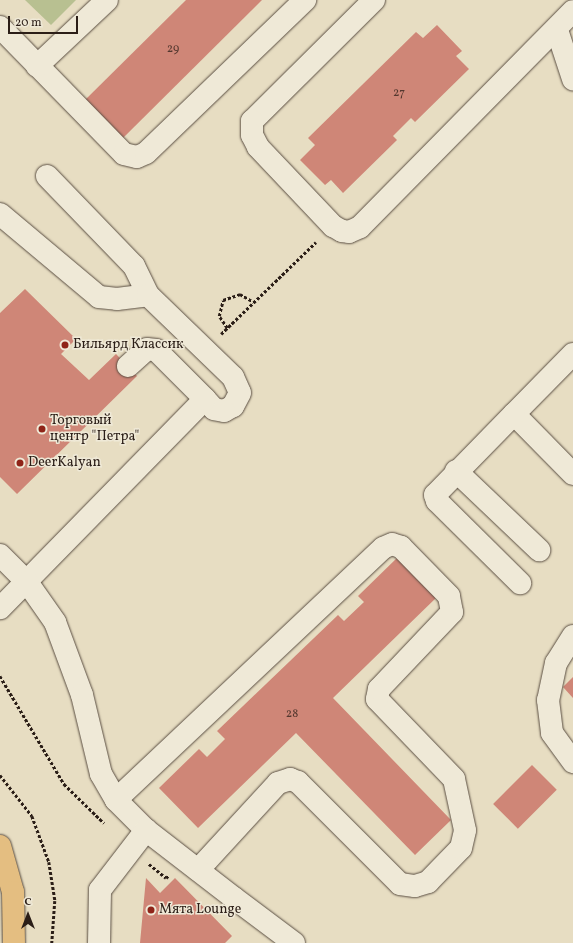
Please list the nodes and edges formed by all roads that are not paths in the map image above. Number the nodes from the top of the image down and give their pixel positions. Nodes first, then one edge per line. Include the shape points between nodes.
1 (107, 0) edge
2 (305, 0) edge
3 (374, 0) edge
4 (566, 0) edge
5 (573, 5) edge
6 (573, 11) edge
7 (0, 28) edge
8 (557, 30) junction
9 (37, 66) junction
10 (573, 79) edge
11 (47, 176) dead end
12 (3, 221) edge
13 (148, 295) junction
14 (573, 354) edge
15 (128, 366) dead end
16 (205, 399) junction
17 (514, 414) junction
18 (456, 471) junction
19 (573, 474) edge
20 (539, 550) dead end
21 (0, 555) edge
22 (27, 582) junction
23 (520, 583) dead end
24 (0, 608) edge
25 (573, 636) edge
26 (573, 762) edge
27 (116, 800) junction
28 (146, 830) junction
29 (0, 846) edge
30 (198, 870) junction
31 (13, 936) edge
32 (99, 943) edge
33 (294, 943) edge

1 - 9 street
2 - 9 street via 146,153 137,158 124,154
3 - 8 street via 252,120 252,135 258,147 333,226 349,232 360,227
4 - 5 street
6 - 8 street
7 - 9 street
8 - 10 street
11 - 13 street via 134,266
12 - 13 street via 99,297 117,299
13 - 16 street via 237,381 240,393 228,409 214,409
14 - 17 street
15 - 16 street via 147,349 156,350
16 - 22 street
17 - 18 street
17 - 19 street
18 - 20 street
18 - 23 street via 436,491 435,498
21 - 22 street
22 - 24 street
22 - 27 street via 48,610 64,641 89,721 101,774
25 - 26 street via 556,663 548,700 552,733
27 - 28 street
27 - 30 street via 384,548 392,544 401,547 449,596 452,612 379,689 377,699 454,779 465,830 461,848 428,882 415,886 400,884 298,782 285,779 278,783
28 - 30 street
28 - 32 street via 100,890
29 - 31 main road via 14,892
30 - 33 street

